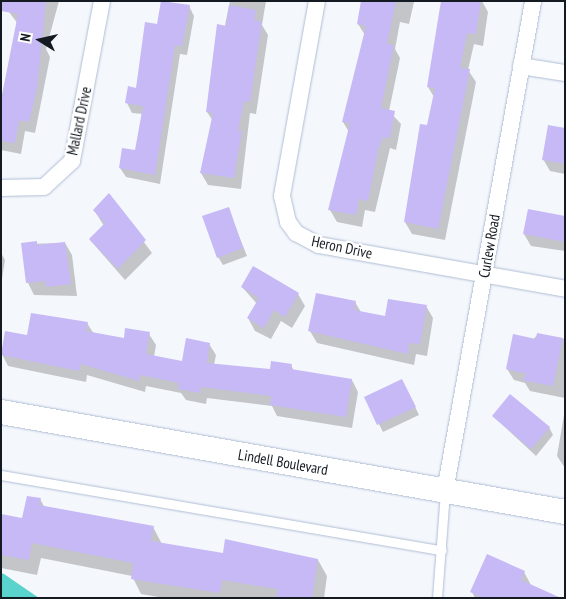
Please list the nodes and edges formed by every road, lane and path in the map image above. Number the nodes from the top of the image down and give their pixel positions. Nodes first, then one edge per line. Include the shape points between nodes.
1 (102, 1) edge
2 (317, 1) edge
3 (533, 1) edge
4 (521, 66) junction
5 (565, 73) edge
6 (1, 188) edge
7 (484, 274) junction
8 (565, 289) edge
9 (1, 412) edge
10 (1, 475) edge
11 (445, 491) junction
12 (565, 512) edge
13 (442, 550) junction
14 (437, 598) edge

1 - 6 street, Mallard Drive via 72,161 44,187
2 - 7 street, Heron Drive via 282,196 288,222 296,233 319,244
3 - 4 street, Curlew Road
4 - 5 street
4 - 7 street, Curlew Road
7 - 8 street, Heron Drive
7 - 11 street, Curlew Road
9 - 11 street, Lindell Boulevard
10 - 13 lane
11 - 12 street, Lindell Boulevard
11 - 13 lane
13 - 14 lane

